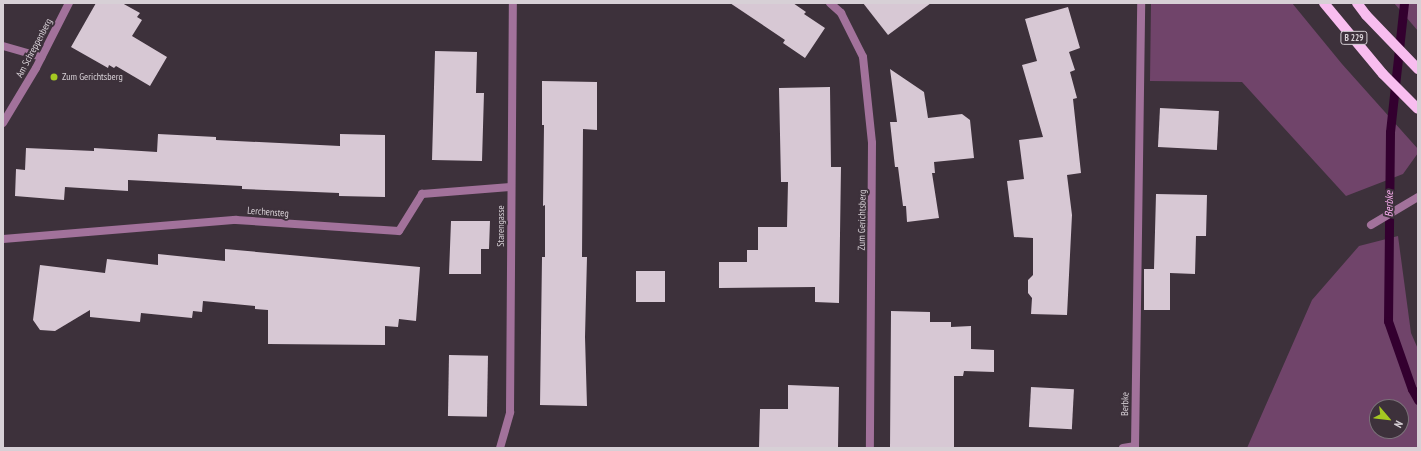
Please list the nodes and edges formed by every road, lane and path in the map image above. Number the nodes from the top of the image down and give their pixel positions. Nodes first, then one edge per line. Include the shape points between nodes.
1 (69, 3) edge
2 (513, 3) edge
3 (830, 3) edge
4 (1140, 3) edge
5 (1324, 3) edge
6 (1357, 3) edge
7 (3, 46) edge
8 (41, 57) junction
9 (1418, 68) edge
10 (1418, 109) edge
11 (3, 123) edge
12 (511, 187) junction
13 (1418, 197) edge
14 (1371, 225) dead end
15 (3, 239) edge
16 (1135, 447) edge
17 (500, 448) edge
18 (870, 448) edge
19 (1123, 448) edge

1 - 8 street, Am Schreppenberg
2 - 12 street, Starengasse
3 - 18 street, Zum Gerichtsberg via 841,13 863,57 872,144
4 - 16 street, Berbke
5 - 10 main road, B 229 via 1383,74
6 - 9 main road, B 229
7 - 8 street
8 - 11 street, Am Schreppenberg
12 - 15 street, Lerchensteg via 422,194 399,231 236,220
12 - 17 street, Starengasse via 510,412
13 - 14 street
16 - 19 street

